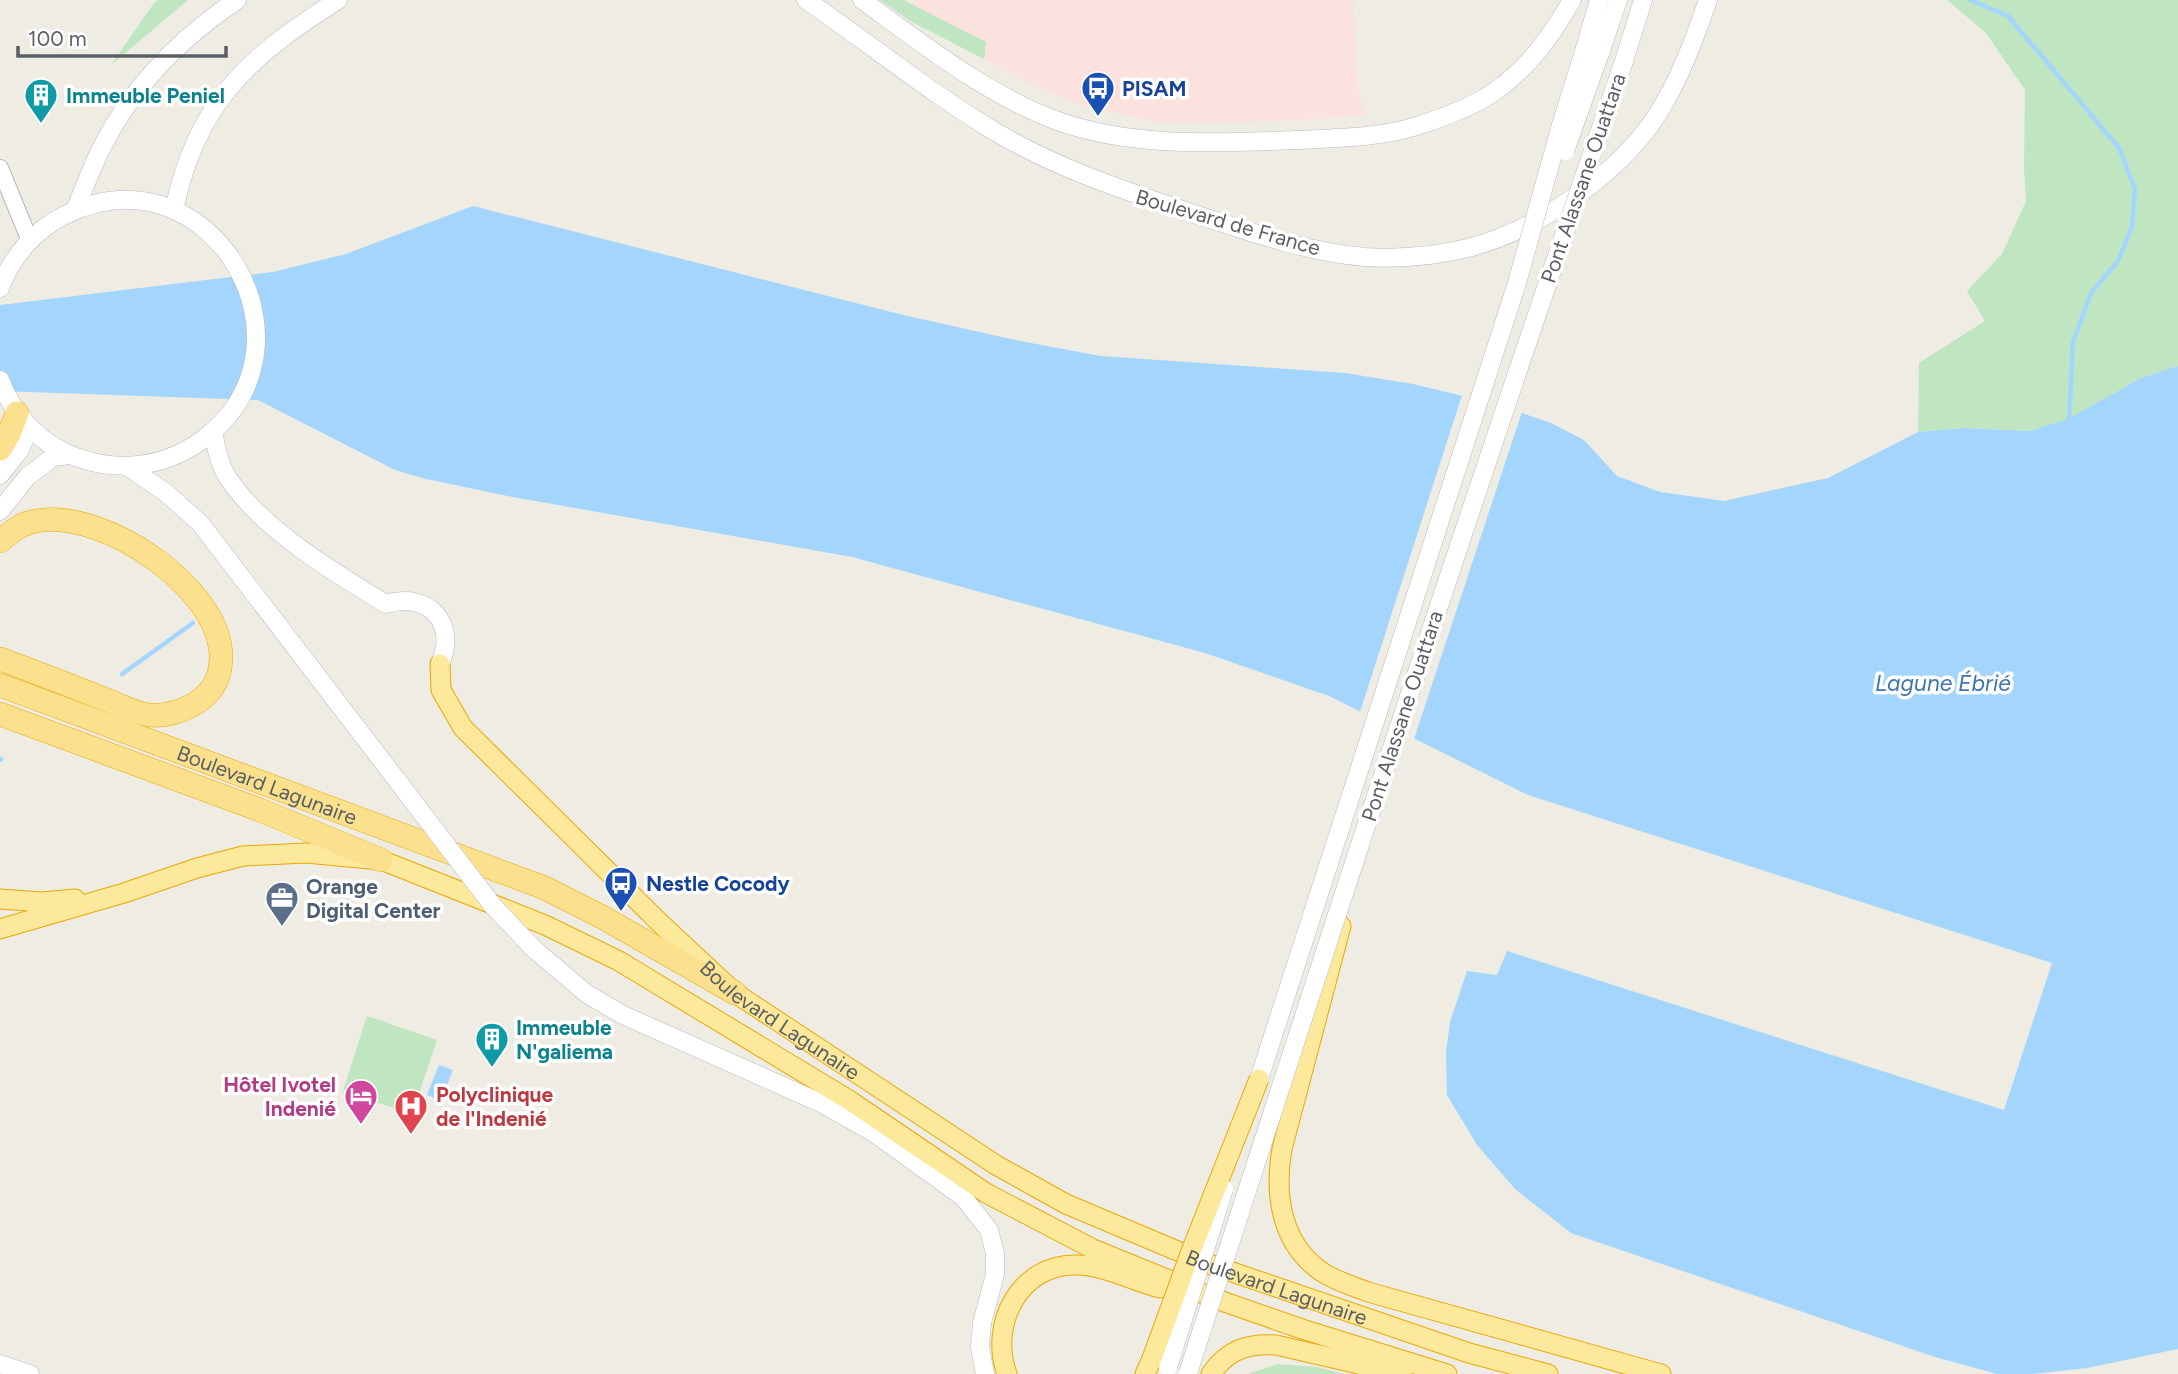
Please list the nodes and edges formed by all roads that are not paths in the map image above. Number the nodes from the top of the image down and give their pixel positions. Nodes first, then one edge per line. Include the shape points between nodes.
1 (237, 0) edge
2 (338, 0) edge
3 (806, 0) edge
4 (862, 0) edge
5 (1572, 0) edge
6 (1599, 0) edge
7 (1618, 0) edge
8 (1643, 0) edge
9 (1708, 0) edge
10 (1593, 50) junction
11 (0, 168) edge
12 (75, 210) junction
13 (174, 210) junction
14 (30, 241) junction
15 (0, 288) edge
16 (0, 380) edge
17 (19, 413) junction
18 (213, 432) junction
19 (0, 449) edge
20 (69, 455) junction
21 (128, 467) junction
22 (0, 475) edge
23 (0, 511) edge
24 (0, 541) edge
25 (0, 659) edge
26 (440, 664) joint
27 (0, 685) edge
28 (0, 714) edge
29 (1374, 799) junction
30 (382, 860) junction
31 (124, 893) junction
32 (1, 899) edge
33 (0, 929) edge
34 (735, 993) junction
35 (1259, 1079) joint
36 (874, 1133) junction
37 (939, 1163) junction
38 (1216, 1299) junction
39 (0, 1364) edge
40 (1157, 1369) edge
41 (1188, 1373) edge
42 (30, 1374) edge
43 (985, 1374) edge
44 (1007, 1374) edge
45 (1211, 1374) edge
46 (1402, 1374) edge
47 (1447, 1374) edge
48 (1548, 1374) edge
49 (1661, 1374) edge

1 - 12 main road via 178,47 139,87 103,145
2 - 13 main road via 267,48 219,100 190,152
3 - 9 main road, Boulevard de France via 995,131 1073,172 1272,239 1366,257 1436,255 1470,248 1537,219 1604,174 1667,98
4 - 5 main road via 989,88 1056,120 1138,139 1241,142 1376,134 1415,127 1459,110 1517,74
6 - 10 main road
7 - 10 main road
8 - 29 main road, Pont Alassane Ouattara, bridge
10 - 35 main road, Pont Alassane Ouattara, bridge via 1561,125 1517,283
11 - 14 street
12 - 13 main road via 132,201
12 - 14 main road
13 - 18 main road via 223,245 248,286 254,309 256,346 246,385
14 - 15 main road via 11,264
16 - 17 main road
17 - 19 highway
17 - 20 main road via 50,444
17 - 22 main road via 19,452
18 - 21 main road via 169,459
18 - 26 main road via 228,478 268,522 324,566 386,604 412,600 436,614 446,638
20 - 21 main road
20 - 23 main road via 53,457 27,477
21 - 36 main road, bridge via 200,523 494,906 535,950 587,993 623,1015 775,1081
24 - 25 highway via 34,521 59,520 113,535 139,548 198,598 220,642 221,663 214,687 205,696 180,711 150,715
26 - 34 highway via 441,690 463,728
27 - 34 highway, Boulevard Lagunaire via 545,888
28 - 30 highway, Boulevard Lagunaire via 209,790
29 - 41 main road, Pont Alassane Ouattara, bridge
29 - 49 highway, bridge via 1282,1149 1278,1174 1281,1210 1296,1246 1325,1274 1368,1292
30 - 31 highway via 306,853 243,856
30 - 37 highway, Boulevard Lagunaire via 545,925 619,961 849,1100
31 - 32 highway via 42,902
31 - 33 highway
34 - 48 highway, Boulevard Lagunaire via 996,1165 1066,1204 1206,1263 1469,1353
35 - 40 highway, bridge via 1193,1246
36 - 37 highway
36 - 43 main road via 963,1197 989,1230 995,1274 982,1323
37 - 38 highway, Boulevard Lagunaire via 1093,1249
38 - 44 highway via 1099,1269 1063,1265 1029,1281 1006,1312 1001,1357
38 - 47 highway, Boulevard Lagunaire
39 - 42 main road
45 - 46 highway via 1227,1355 1257,1344

